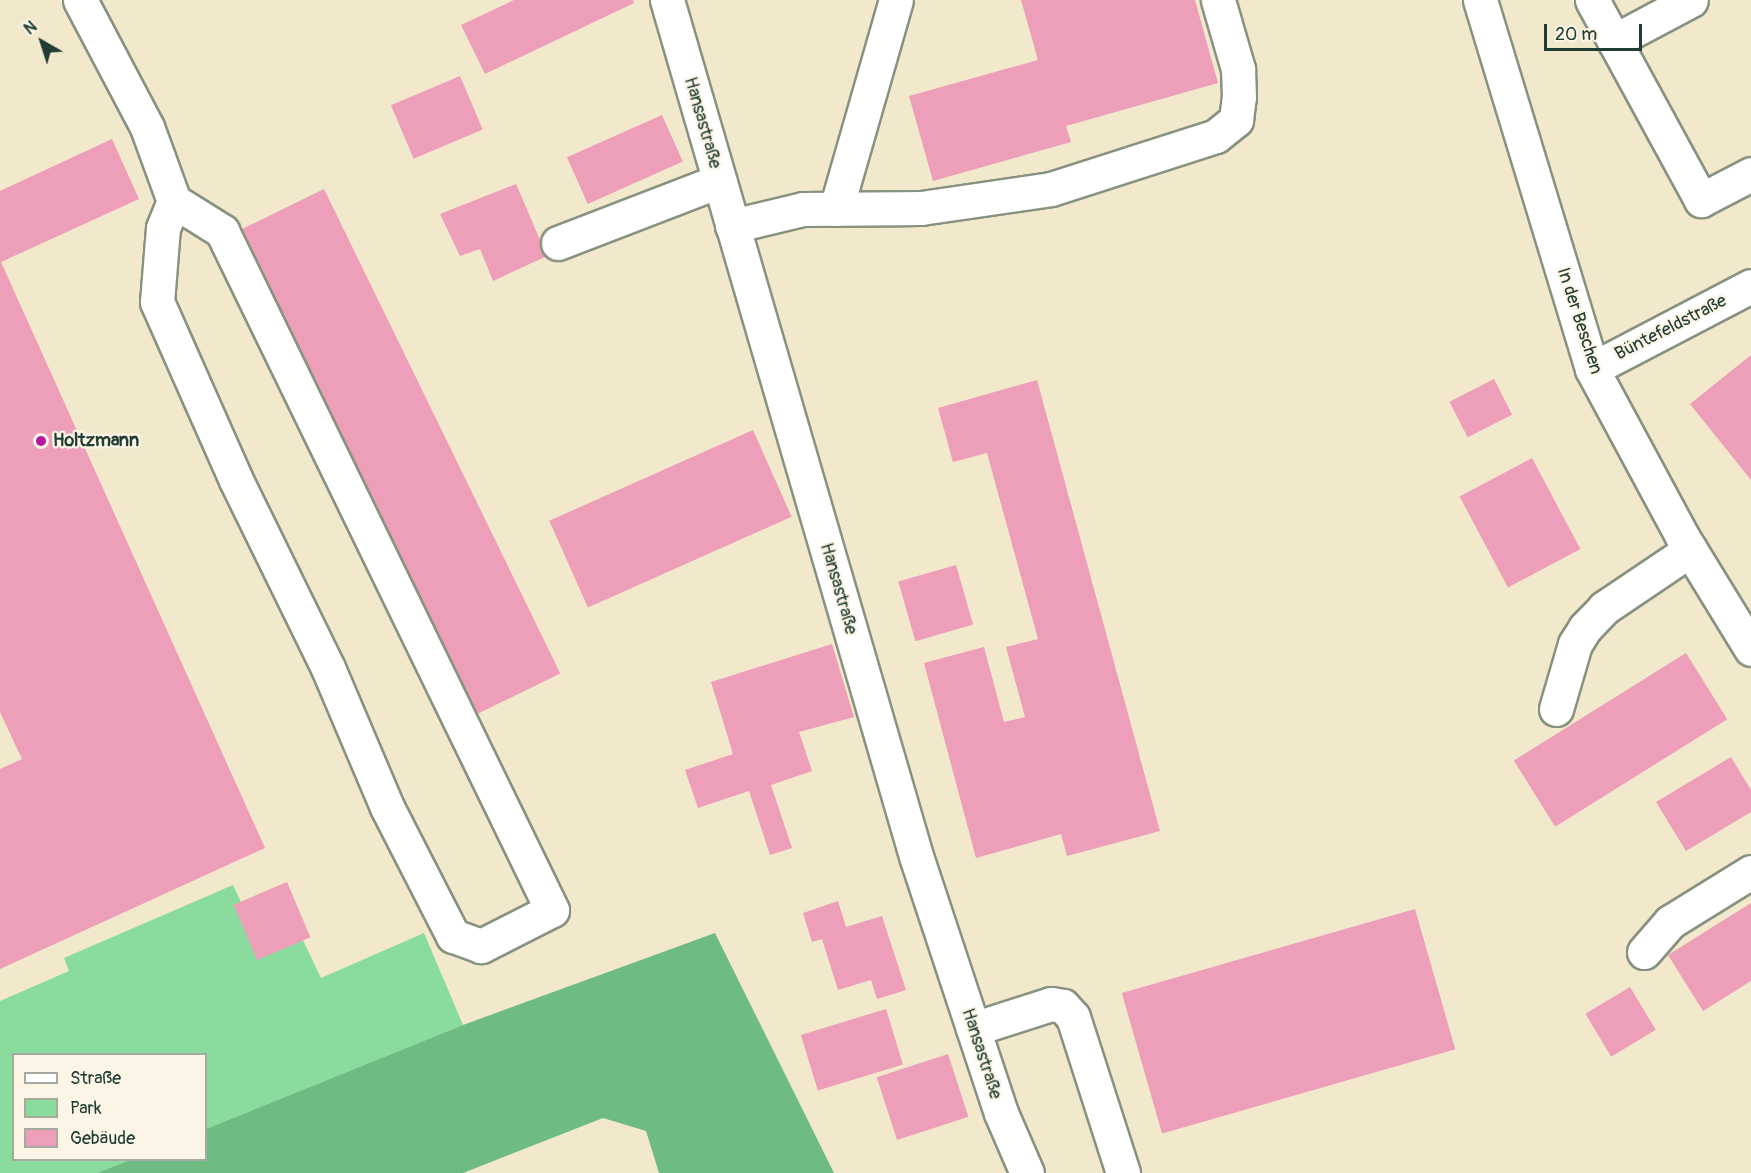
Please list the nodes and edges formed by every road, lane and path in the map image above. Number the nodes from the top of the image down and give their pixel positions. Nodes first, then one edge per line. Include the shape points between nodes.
1 (80, 0) edge
2 (667, 0) edge
3 (896, 0) edge
4 (1218, 0) edge
5 (1592, 0) edge
6 (1691, 0) edge
7 (1489, 3) edge
8 (1614, 41) junction
9 (1751, 174) edge
10 (719, 181) junction
11 (174, 201) junction
12 (836, 209) junction
13 (732, 226) junction
14 (558, 243) dead end
15 (1751, 286) edge
16 (1592, 369) junction
17 (1690, 550) junction
18 (1751, 649) edge
19 (1556, 710) dead end
20 (1751, 872) edge
21 (1644, 952) dead end
22 (973, 1029) junction
23 (1027, 1173) edge
24 (1123, 1173) edge

1 - 11 street via 147,126
2 - 10 street, Hansastraße
3 - 12 street
4 - 12 street via 1238,69 1239,97 1236,120 1216,136 1051,189 921,208
5 - 8 street
6 - 8 street
7 - 16 street, In der Beschen
8 - 9 street via 1701,200
10 - 13 street, Hansastraße
10 - 14 street
11 - 11 street via 163,228 157,302 236,480 328,668 387,807 453,936 481,946 552,910 222,231
12 - 13 street via 803,209
13 - 22 street, Hansastraße via 916,856
15 - 16 street, Büntefeldstraße
16 - 17 street, In der Beschen
17 - 18 street, In der Beschen
17 - 19 street via 1623,594 1590,623 1575,644
20 - 21 street via 1670,922
22 - 23 street, Hansastraße via 1001,1113
22 - 24 street via 1051,1004 1063,1006 1073,1017

